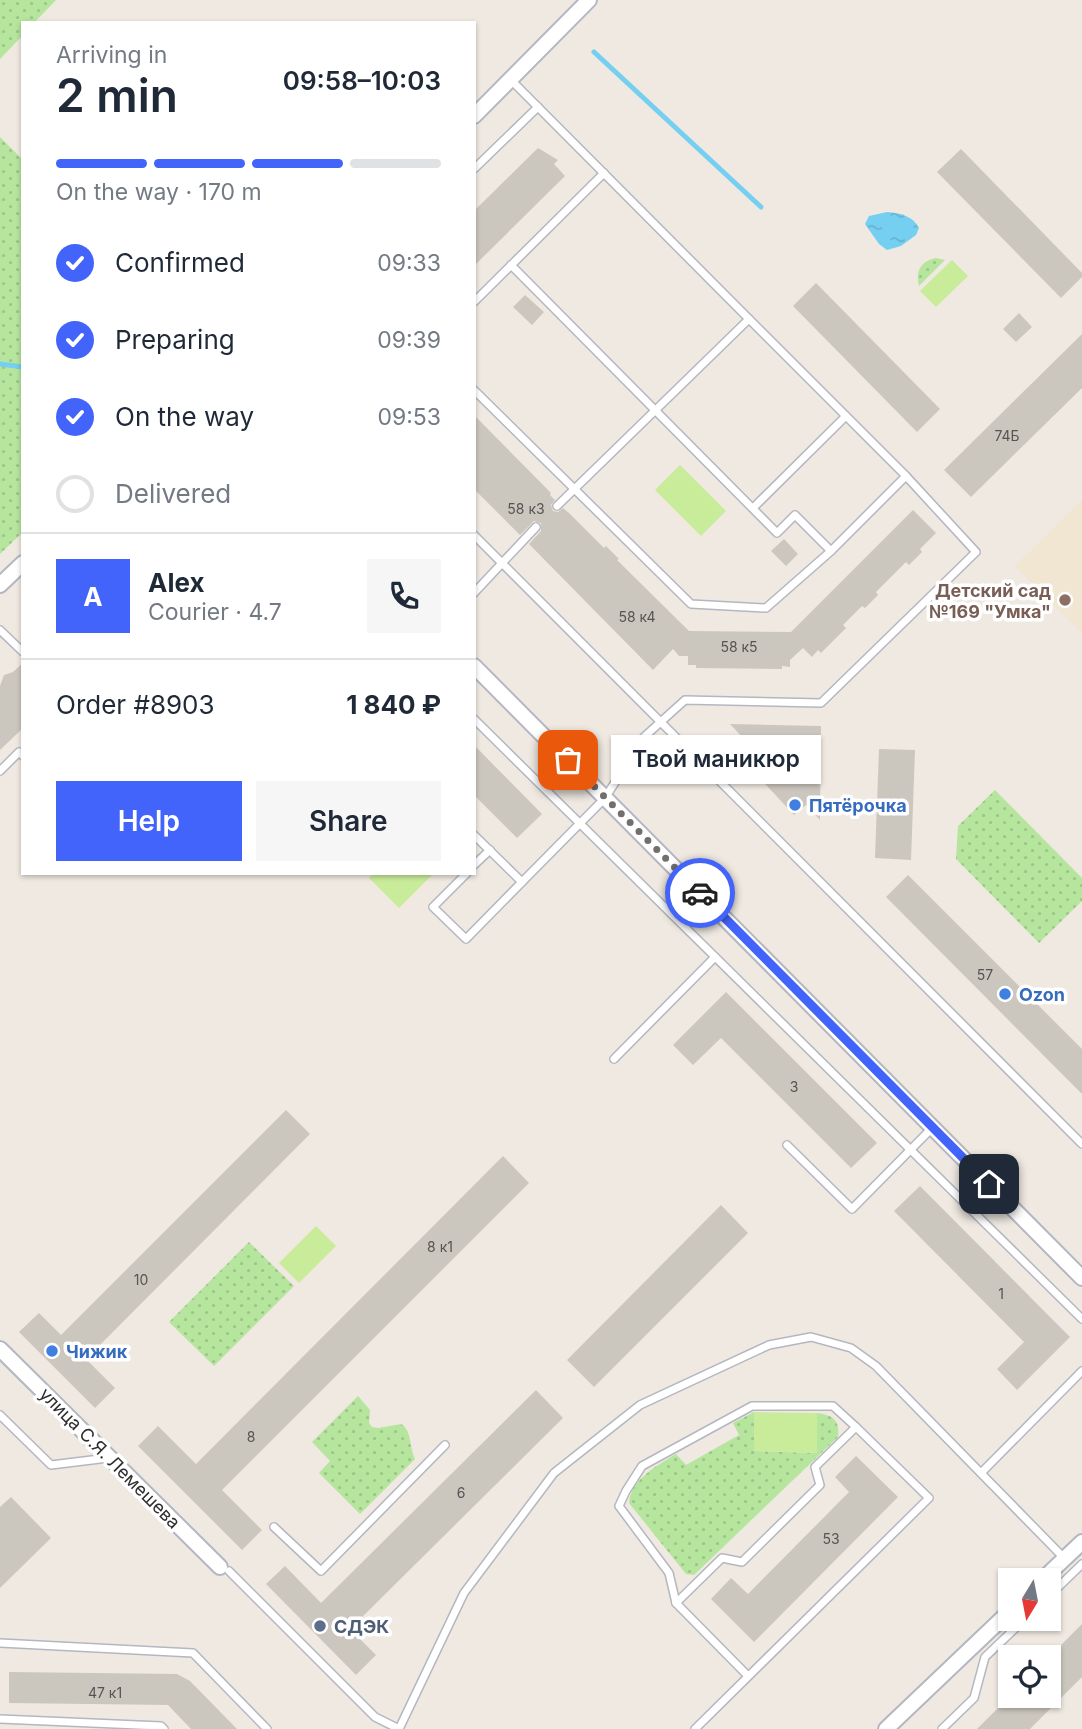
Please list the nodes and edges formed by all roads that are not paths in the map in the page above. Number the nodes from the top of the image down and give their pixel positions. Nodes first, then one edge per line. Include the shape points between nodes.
1 (589, 0) edge
2 (511, 80) junction
3 (538, 107) junction
4 (476, 114) edge
5 (476, 167) edge
6 (604, 173) junction
7 (511, 265) junction
8 (476, 300) edge
9 (749, 319) junction
10 (476, 392) edge
11 (656, 410) junction
12 (846, 416) junction
13 (906, 477) junction
14 (574, 490) junction
15 (557, 506) dead end
16 (753, 508) junction
17 (536, 527) dead end
18 (476, 537) edge
19 (831, 551) junction
20 (503, 564) junction
21 (21, 565) edge
22 (0, 585) edge
23 (476, 591) edge
24 (0, 630) edge
25 (21, 650) edge
26 (476, 668) edge
27 (476, 721) edge
28 (662, 721) junction
29 (21, 754) edge
30 (0, 771) edge
31 (606, 798) junction
32 (580, 824) junction
33 (476, 837) edge
34 (490, 850) junction
35 (476, 864) edge
36 (465, 875) edge
37 (522, 882) junction
38 (715, 957) junction
39 (614, 1059) dead end
40 (932, 1128) junction
41 (1082, 1144) edge
42 (787, 1145) dead end
43 (911, 1149) junction
44 (1082, 1278) edge
45 (1082, 1319) edge
46 (0, 1349) edge
47 (1082, 1371) edge
48 (0, 1415) edge
49 (856, 1427) junction
50 (445, 1445) dead end
51 (110, 1458) junction
52 (981, 1473) junction
53 (274, 1527) dead end
54 (1082, 1542) edge
55 (1065, 1559) junction
56 (1082, 1564) edge
57 (1055, 1568) edge
58 (224, 1569) joint
59 (1061, 1584) edge
60 (676, 1603) junction
61 (998, 1622) edge
62 (1012, 1631) edge
63 (0, 1643) edge
64 (748, 1676) junction
65 (0, 1719) edge
66 (164, 1729) edge
67 (267, 1729) edge
68 (695, 1729) edge
69 (886, 1729) edge
70 (942, 1729) edge

1 - 2 street
2 - 3 lane
2 - 4 street
3 - 5 lane
3 - 6 lane
6 - 7 lane
6 - 9 lane
7 - 8 lane
7 - 11 lane
9 - 11 lane
9 - 12 lane
10 - 14 lane
11 - 14 lane
11 - 16 lane
12 - 13 lane
12 - 16 lane
13 - 19 lane
13 - 28 lane via 976,552 821,703 685,700
14 - 15 lane
14 - 19 lane via 691,604 766,608
16 - 19 lane via 778,533 795,515
17 - 20 lane
18 - 20 lane
20 - 23 lane
20 - 28 lane
21 - 22 street
24 - 25 lane
26 - 31 street
27 - 32 lane
28 - 31 lane via 644,737
28 - 41 lane
29 - 30 lane
31 - 32 lane
31 - 40 street
32 - 37 lane
32 - 38 lane
33 - 34 lane
34 - 35 lane
34 - 37 lane
36 - 37 lane via 433,907 466,939
38 - 39 lane
38 - 43 lane
40 - 43 lane
40 - 44 street
42 - 43 lane via 852,1209
43 - 45 lane
46 - 51 street, улица С.Я. Лемешева
47 - 52 lane
48 - 51 lane via 51,1465
49 - 60 lane via 815,1467 820,1485 742,1562 722,1558
49 - 60 lane via 833,1406 752,1406 642,1466 619,1506 669,1573
49 - 64 lane via 929,1498
50 - 53 lane via 321,1571
51 - 58 street, улица С.Я. Лемешева
52 - 55 lane
52 - 58 lane via 876,1366 851,1348 811,1337 769,1345 639,1405 554,1473 464,1593 399,1729 374,1717
54 - 55 street
55 - 57 street
56 - 59 lane
60 - 64 lane
61 - 69 street
62 - 70 lane via 985,1657 975,1696
63 - 67 lane via 192,1653
64 - 68 lane
65 - 66 lane

